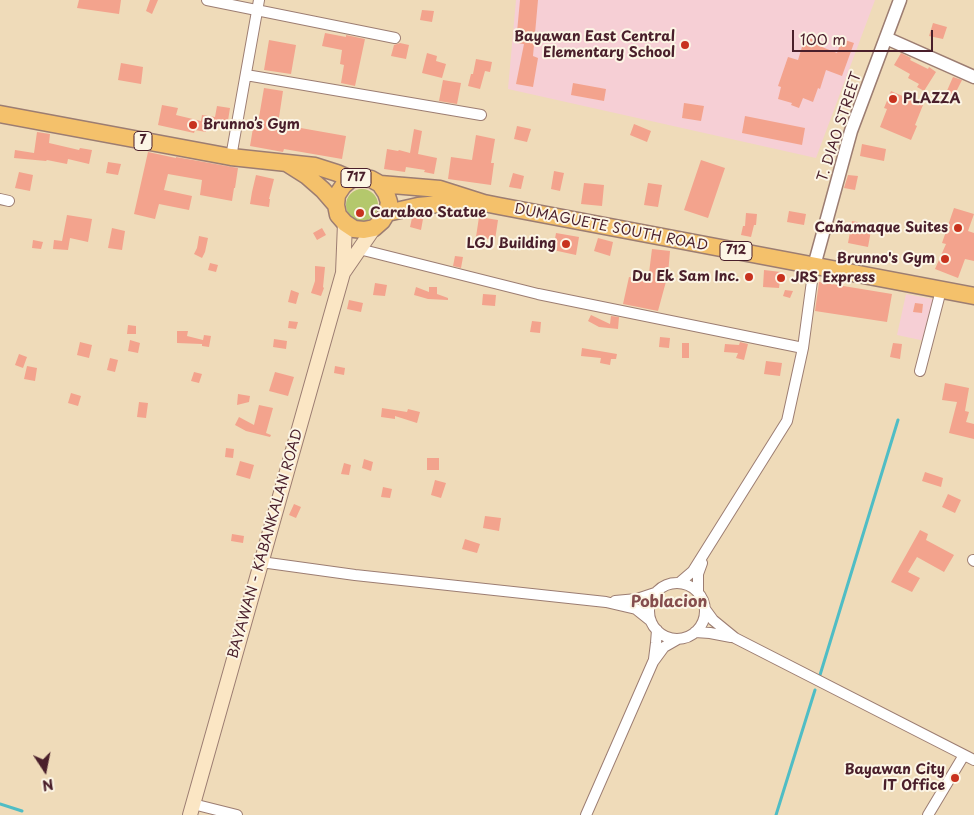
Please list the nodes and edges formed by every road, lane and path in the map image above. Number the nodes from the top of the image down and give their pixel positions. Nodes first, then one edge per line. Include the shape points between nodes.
1 (207, 0) edge
2 (900, 0) edge
3 (258, 5) edge
4 (395, 38) dead end
5 (886, 38) junction
6 (246, 75) junction
7 (974, 77) edge
8 (0, 114) edge
9 (482, 115) dead end
10 (231, 157) junction
11 (286, 163) junction
12 (351, 179) junction
13 (380, 184) junction
14 (484, 203) junction
15 (336, 205) junction
16 (387, 212) junction
17 (345, 223) junction
18 (374, 228) junction
19 (359, 250) junction
20 (814, 266) junction
21 (343, 273) junction
22 (941, 290) junction
23 (974, 296) edge
24 (804, 348) junction
25 (920, 371) dead end
26 (705, 553) junction
27 (261, 562) junction
28 (680, 583) junction
29 (698, 591) junction
30 (655, 593) junction
31 (606, 602) junction
32 (705, 609) junction
33 (651, 621) junction
34 (657, 630) junction
35 (695, 632) junction
36 (734, 638) junction
37 (678, 639) junction
38 (653, 662) junction
39 (964, 755) junction
40 (974, 760) edge
41 (191, 809) edge
42 (237, 815) edge
43 (586, 815) edge
44 (928, 815) edge

1 - 3 street
2 - 5 street, T. DIAO STREET
3 - 4 street
3 - 6 street
5 - 7 street
5 - 20 street, T. DIAO STREET via 851,132
6 - 9 street
6 - 10 street
8 - 10 highway, 7
10 - 11 highway, 7
11 - 12 highway, 7 via 315,166
11 - 15 highway, 7 via 307,176
12 - 13 highway, 717 via 371,179
12 - 15 highway, 717 via 337,195
13 - 14 highway, DUMAGUETE SOUTH ROAD / 712 via 440,189
13 - 16 highway, 717 via 389,202
14 - 16 highway, DUMAGUETE SOUTH ROAD / 712 via 439,204
14 - 20 highway, DUMAGUETE SOUTH ROAD / 712
15 - 17 highway, 717 via 338,215
16 - 18 highway, 717
17 - 18 highway via 354,229
17 - 21 main road, BAYAWAN - KABANKALAN ROAD / 717
18 - 19 main road, BAYAWAN - KABANKALAN ROAD / 717
19 - 21 main road, BAYAWAN - KABANKALAN ROAD / 717
19 - 24 street via 538,294
20 - 22 highway, DUMAGUETE SOUTH ROAD / 712
20 - 24 street
21 - 27 main road, BAYAWAN - KABANKALAN ROAD / 717
22 - 23 highway, DUMAGUETE SOUTH ROAD / 712
22 - 25 street
24 - 26 street via 787,421
26 - 28 street
26 - 29 street via 698,574
27 - 31 street
27 - 41 main road, BAYAWAN - KABANKALAN ROAD / 717
28 - 29 street
28 - 30 street via 666,585
29 - 32 street
30 - 31 street via 637,600
30 - 33 street via 650,605
31 - 33 street via 636,609
32 - 35 street via 703,622
32 - 36 street
33 - 34 street
34 - 37 street via 666,637
34 - 38 street
35 - 36 street
35 - 37 street
36 - 39 street
37 - 38 street via 664,647
38 - 43 street
39 - 40 street
39 - 44 street
41 - 42 street

